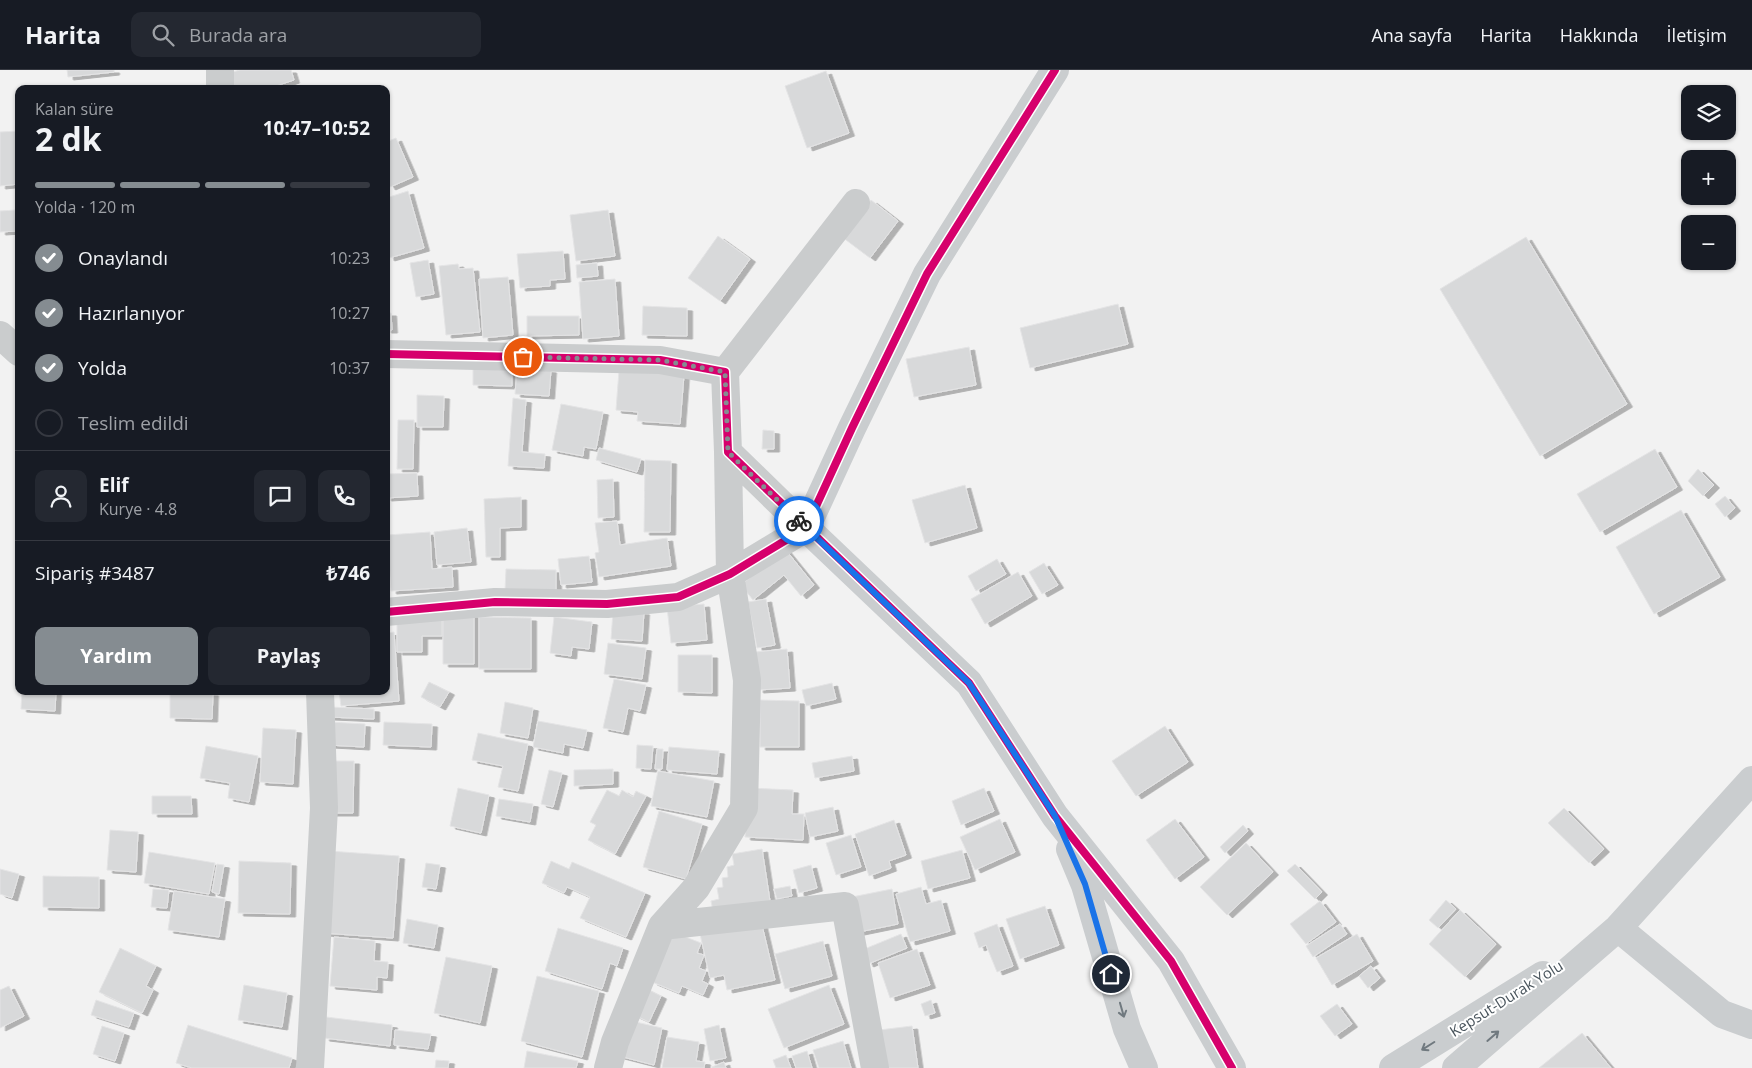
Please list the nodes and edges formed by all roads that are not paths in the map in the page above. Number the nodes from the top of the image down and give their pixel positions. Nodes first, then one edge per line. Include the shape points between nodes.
1 (220, 70) edge
2 (1055, 70) edge
3 (220, 85) edge
4 (856, 203) dead end
5 (0, 335) edge
6 (15, 348) edge
7 (390, 354) edge
8 (725, 372) junction
9 (728, 452) junction
10 (806, 528) junction
11 (730, 574) junction
12 (390, 612) edge
13 (320, 695) edge
14 (1752, 780) edge
15 (1055, 816) junction
16 (662, 926) junction
17 (1618, 928) junction
18 (1752, 1026) edge
19 (310, 1068) edge
20 (608, 1068) edge
21 (875, 1068) edge
22 (1144, 1068) edge
23 (1232, 1068) edge
24 (1393, 1068) edge
25 (1456, 1068) edge

1 - 3 street
2 - 10 street via 927,274
4 - 8 street
5 - 6 street
7 - 8 street via 660,360
8 - 9 street
9 - 10 street
9 - 11 street
10 - 11 street
10 - 15 street via 969,683
11 - 12 street via 678,597 607,604 495,602
11 - 16 street via 747,680 744,808 696,888
13 - 19 street via 324,808
14 - 17 street, Kepsut-Durak Yolu
15 -> 22 street via 1085,884 1127,1028
15 - 23 street via 1171,961
16 - 20 street via 615,1042
16 - 21 street via 845,906
17 - 18 street via 1722,1014
17 -> 24 street, Kepsut-Durak Yolu
25 -> 17 street, Kepsut-Durak Yolu

